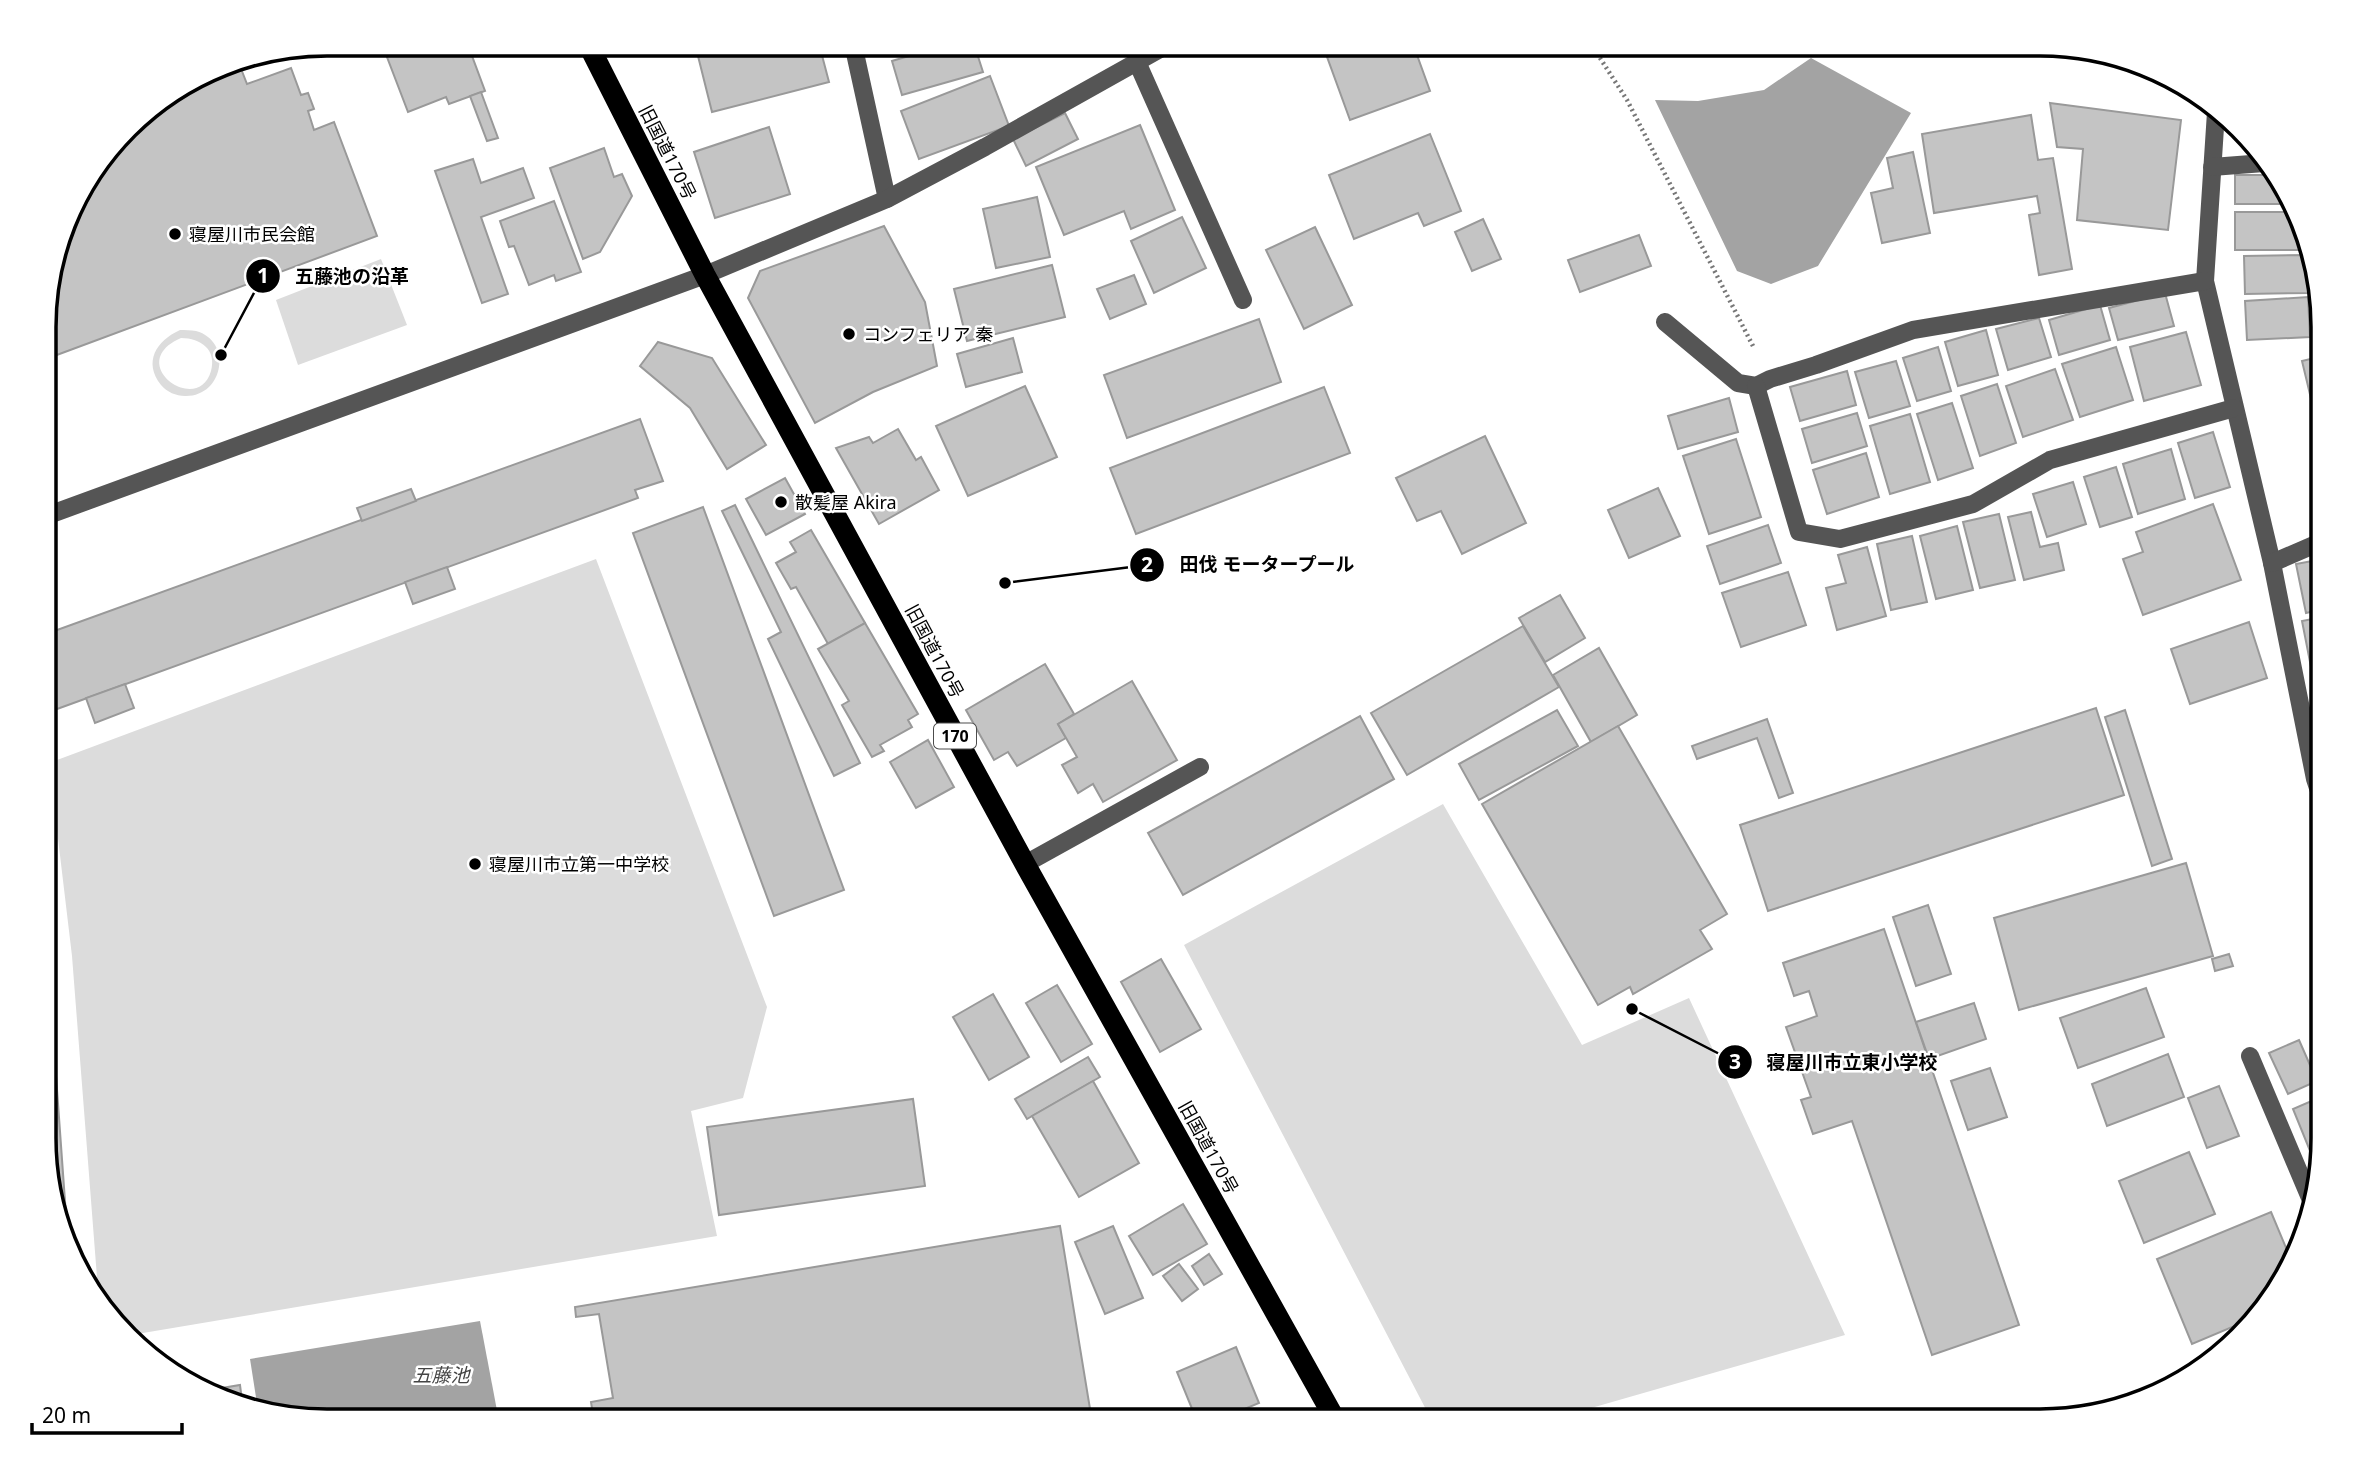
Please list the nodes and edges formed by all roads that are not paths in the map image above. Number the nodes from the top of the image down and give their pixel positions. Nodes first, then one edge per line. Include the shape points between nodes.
1 (594, 56) edge
2 (856, 56) edge
3 (1148, 56) edge
4 (1137, 62) junction
5 (2215, 120) edge
6 (2256, 164) edge
7 (2212, 167) junction
8 (887, 199) junction
9 (705, 275) junction
10 (2205, 281) junction
11 (1244, 300) dead end
12 (1665, 322) dead end
13 (1763, 383) junction
14 (2234, 408) junction
15 (56, 512) edge
16 (2311, 546) edge
17 (2273, 563) junction
18 (2311, 758) edge
19 (1200, 767) dead end
20 (1024, 864) junction
21 (2250, 1056) dead end
22 (2306, 1189) edge
23 (1329, 1409) edge

1 - 9 highway, 旧国道170号 / 170
2 - 8 street
3 - 4 street
4 - 8 street
4 - 11 street
5 - 7 street
6 - 7 street
7 - 10 street
8 - 9 street
9 - 15 street
9 - 20 highway, 旧国道170号 / 170
10 - 13 street via 1913,330
10 - 14 street
12 - 13 street via 1738,383
13 - 14 street via 1799,532 1840,539 1973,504 2050,460
14 - 17 street
16 - 17 street
17 - 18 street
19 - 20 street
20 - 23 highway, 旧国道170号 / 170
21 - 22 street

